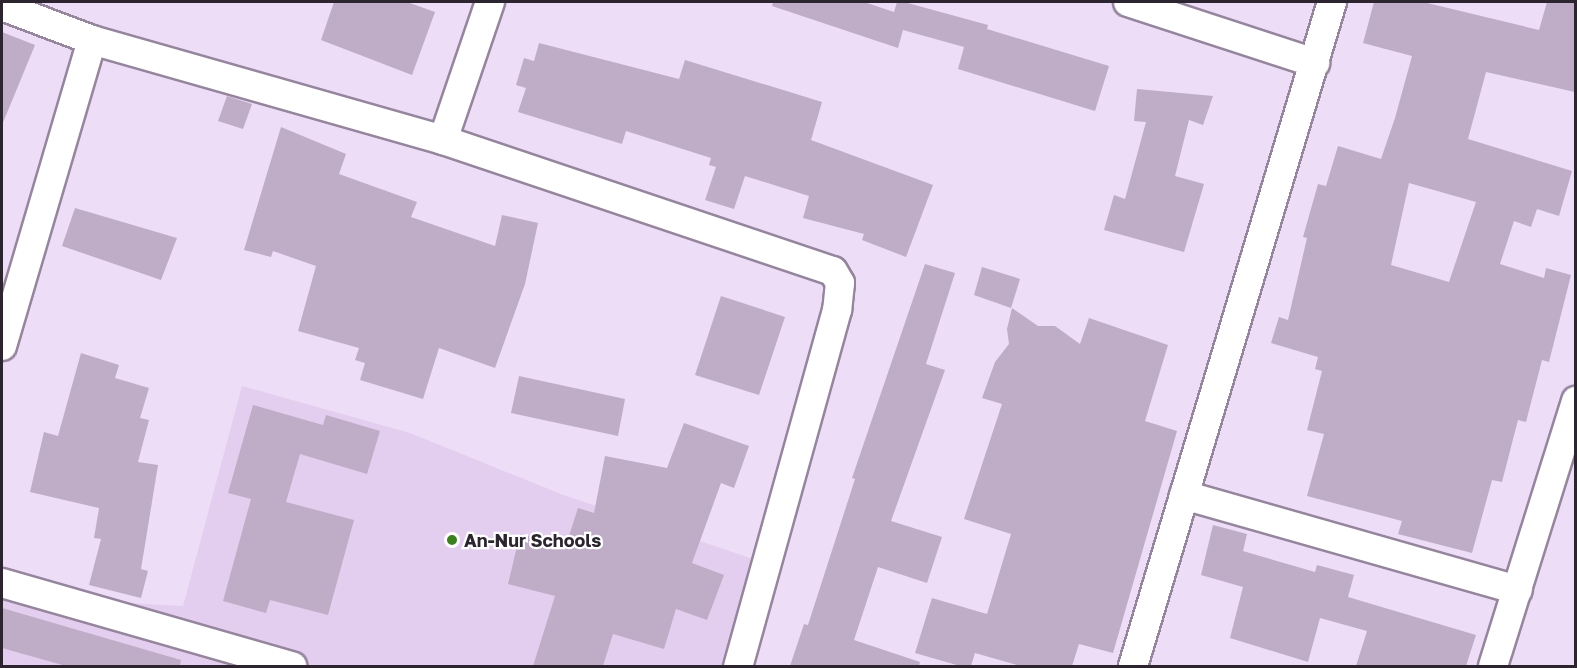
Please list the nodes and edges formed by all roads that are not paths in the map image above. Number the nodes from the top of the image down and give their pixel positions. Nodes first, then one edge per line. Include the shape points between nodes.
1 (490, 2) edge
2 (1128, 2) edge
3 (1332, 2) edge
4 (2, 6) edge
5 (92, 40) junction
6 (1315, 63) junction
7 (442, 140) junction
8 (2, 346) edge
9 (1575, 401) edge
10 (1184, 495) junction
11 (2, 583) edge
12 (1518, 590) junction
13 (292, 666) edge
14 (738, 666) edge
15 (1133, 666) edge
16 (1493, 666) edge

1 - 7 street
2 - 6 street
3 - 6 street
4 - 5 street
5 - 7 street
5 - 8 street
6 - 10 street
7 - 14 street via 833,271 840,283 837,310
9 - 12 street
10 - 12 street
10 - 15 street
11 - 13 street
12 - 16 street

